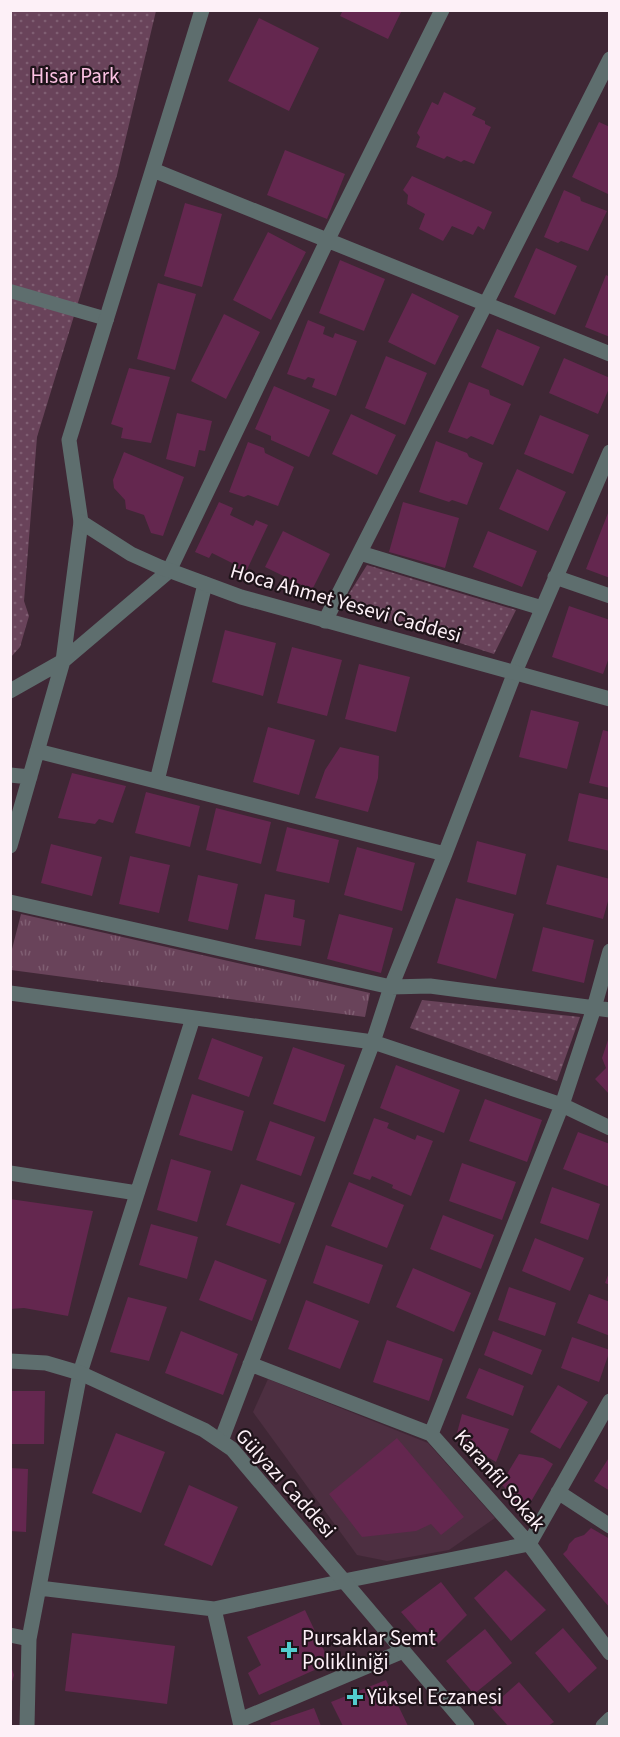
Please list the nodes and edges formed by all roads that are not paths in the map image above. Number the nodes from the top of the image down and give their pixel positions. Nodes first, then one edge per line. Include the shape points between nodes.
1 (202, 10) edge
2 (442, 10) edge
3 (609, 59) edge
4 (153, 170) junction
5 (327, 241) junction
6 (10, 291) edge
7 (486, 304) junction
8 (106, 319) junction
9 (609, 354) edge
10 (609, 452) edge
11 (81, 522) junction
12 (360, 553) junction
13 (169, 571) junction
14 (555, 577) junction
15 (205, 584) junction
16 (609, 596) edge
17 (542, 608) junction
18 (325, 621) junction
19 (63, 661) junction
20 (515, 672) junction
21 (10, 691) edge
22 (609, 699) edge
23 (37, 751) junction
24 (10, 775) edge
25 (30, 777) junction
26 (157, 781) junction
27 (10, 846) edge
28 (445, 854) junction
29 (10, 902) edge
30 (609, 951) edge
31 (391, 987) junction
32 (10, 993) edge
33 (594, 1008) junction
34 (609, 1010) edge
35 (193, 1018) junction
36 (373, 1042) junction
37 (562, 1105) junction
38 (609, 1128) edge
39 (10, 1173) edge
40 (137, 1193) junction
41 (10, 1361) edge
42 (250, 1364) junction
43 (80, 1373) junction
44 (609, 1401) edge
45 (431, 1434) junction
46 (221, 1441) junction
47 (558, 1492) junction
48 (609, 1526) edge
49 (529, 1544) junction
50 (344, 1581) junction
51 (39, 1588) junction
52 (214, 1609) junction
53 (10, 1635) edge
54 (29, 1640) junction
55 (403, 1651) junction
56 (609, 1653) edge
57 (609, 1719) edge
58 (240, 1723) edge
59 (31, 1726) edge
60 (467, 1726) edge
61 (603, 1726) edge

1 - 4 street
2 - 5 street
3 - 7 street
4 - 5 street
4 - 8 street
5 - 7 street
5 - 13 street
6 - 8 street
7 - 9 street
7 - 12 street
8 - 11 street via 69,440
10 - 14 street
11 - 13 street, Hoca Ahmet Yesevi Caddesi via 131,554
11 - 19 street
12 - 17 street
12 - 18 street
13 - 15 street, Hoca Ahmet Yesevi Caddesi
13 - 19 street
14 - 16 street
14 - 17 street
15 - 18 street, Hoca Ahmet Yesevi Caddesi
15 - 26 street
17 - 20 street
18 - 20 street, Hoca Ahmet Yesevi Caddesi
19 - 21 street
19 - 23 street
20 - 22 street, Hoca Ahmet Yesevi Caddesi
20 - 28 street
23 - 25 street
23 - 26 street
24 - 25 street
25 - 27 street
26 - 28 street
28 - 31 street
29 - 31 street
30 - 33 street
31 - 33 street via 430,986
31 - 36 street
32 - 35 street
33 - 34 street
33 - 37 street
35 - 36 street
35 - 40 street
36 - 37 street
36 - 42 street
37 - 38 street
37 - 45 street
39 - 40 street
40 - 43 street
41 - 43 street, Gülyazı Caddesi via 46,1363
42 - 45 street, Karanfil Sokak
42 - 46 street
43 - 46 street, Gülyazı Caddesi
43 - 51 street
44 - 47 street
45 - 49 street, Karanfil Sokak
46 - 50 street, Gülyazı Caddesi via 252,1471
47 - 48 street
47 - 49 street
49 - 50 street
49 - 56 street, Karanfil Sokak
50 - 52 street
50 - 55 street, Gülyazı Caddesi
51 - 52 street
51 - 54 street
52 - 58 street
53 - 54 street
54 - 59 street
55 - 58 street
55 - 60 street, Gülyazı Caddesi
57 - 61 street

